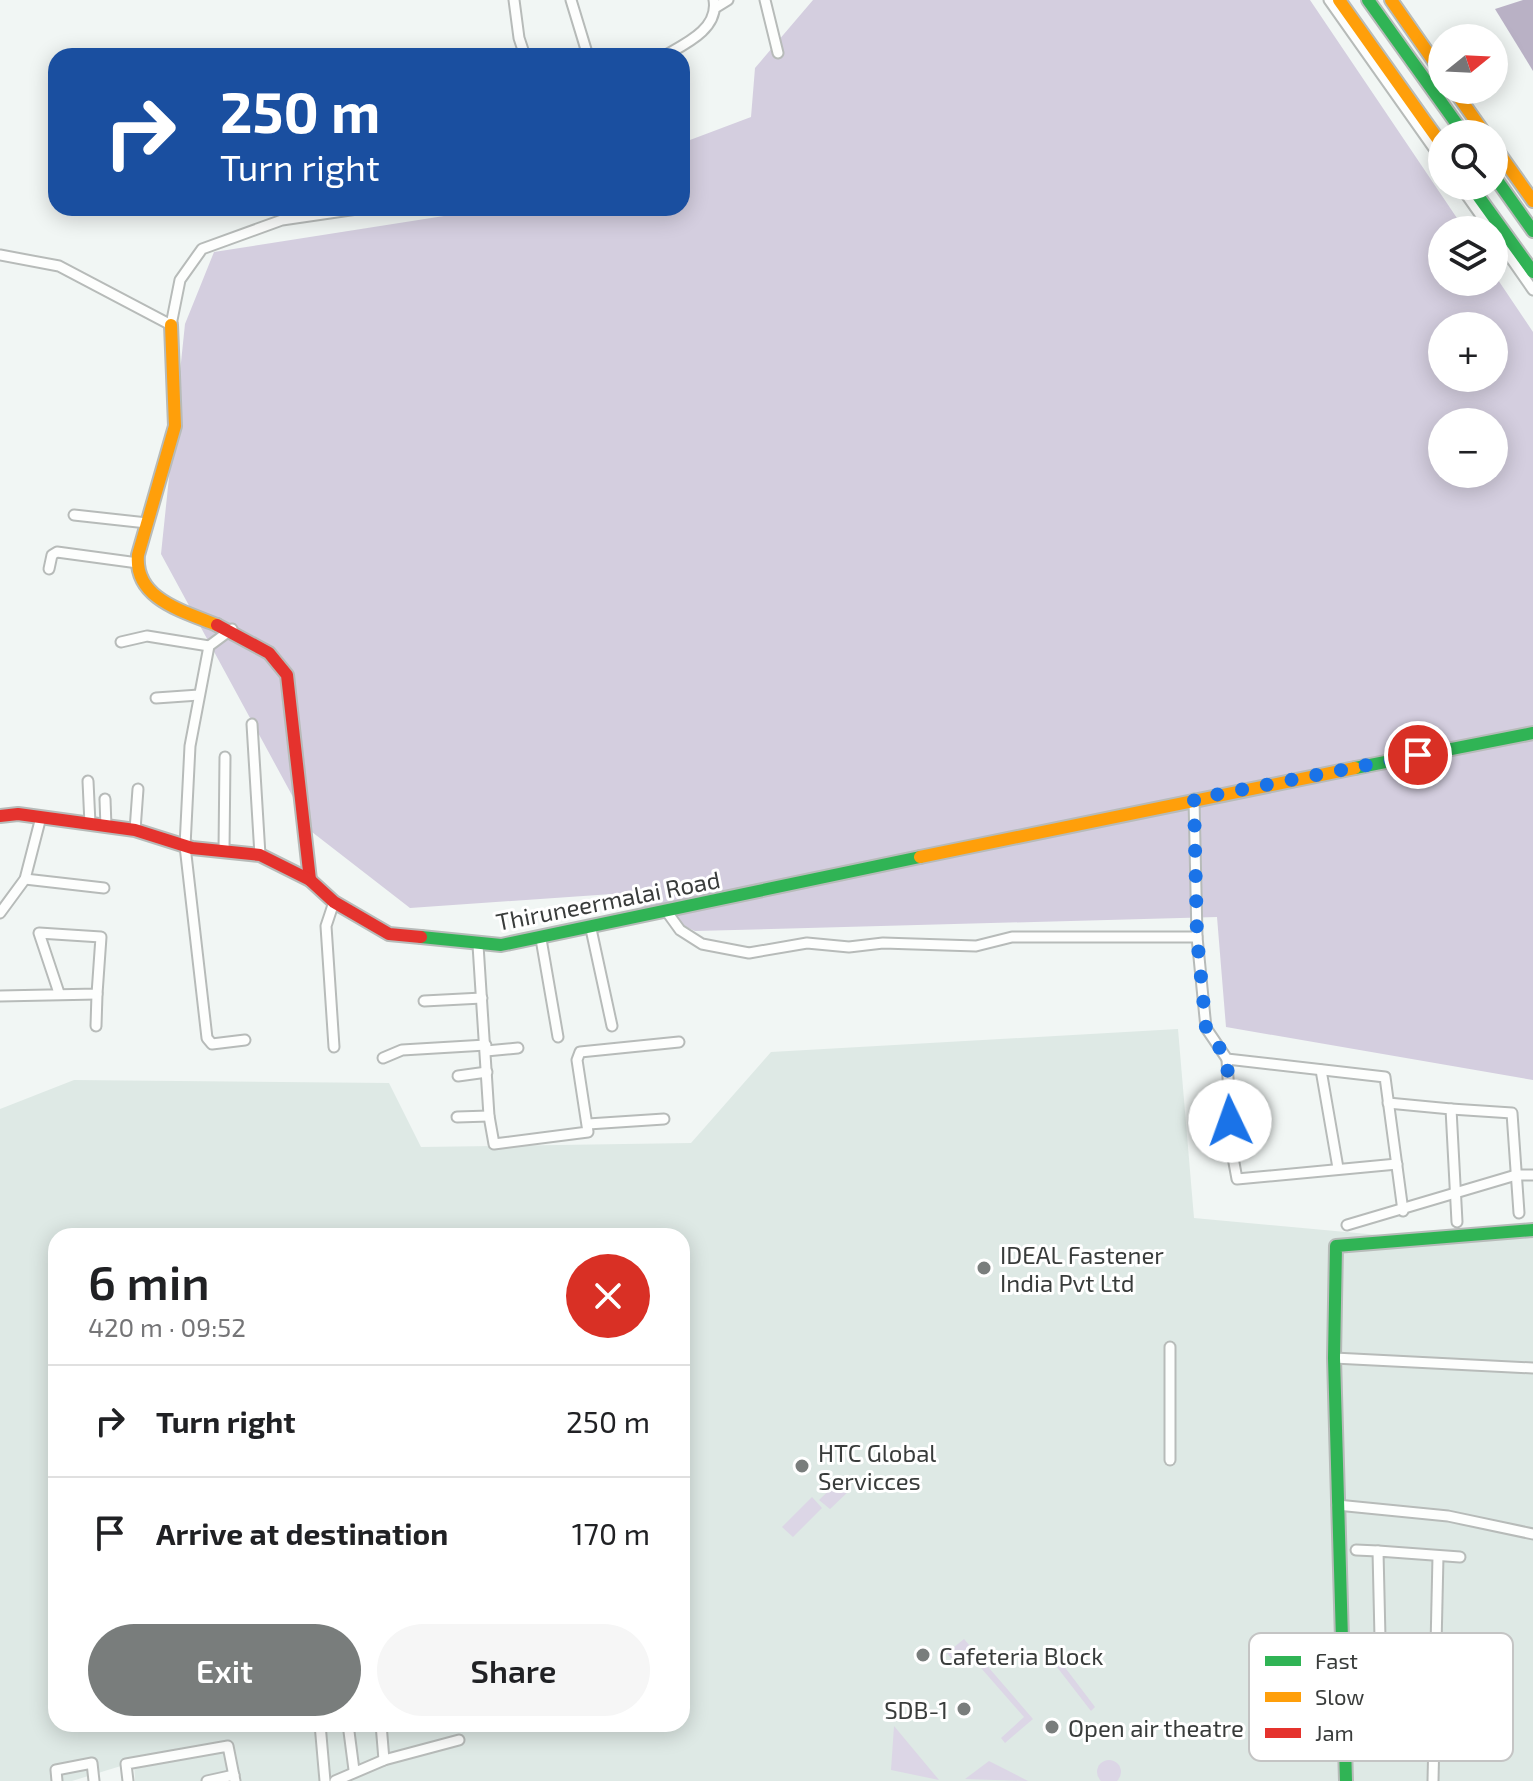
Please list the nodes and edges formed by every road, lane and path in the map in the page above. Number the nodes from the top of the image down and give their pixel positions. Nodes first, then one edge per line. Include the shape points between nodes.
1 (514, 0) edge
2 (571, 0) edge
3 (728, 0) edge
4 (765, 0) edge
5 (1329, 0) edge
6 (1339, 0) edge
7 (1368, 0) edge
8 (1391, 0) edge
9 (715, 4) edge
10 (522, 48) edge
11 (586, 48) edge
12 (677, 48) edge
13 (778, 53) dead end
14 (1428, 53) edge
15 (1454, 120) edge
16 (1428, 125) edge
17 (1428, 140) edge
18 (1508, 166) edge
19 (1508, 196) edge
20 (1481, 200) edge
21 (1533, 201) edge
22 (309, 216) edge
23 (1533, 231) edge
24 (1508, 254) edge
25 (0, 255) edge
26 (1533, 272) edge
27 (1533, 290) edge
28 (171, 325) junction
29 (74, 515) dead end
30 (147, 523) junction
31 (138, 563) junction
32 (49, 569) dead end
33 (232, 629) junction
34 (121, 642) dead end
35 (209, 646) junction
36 (199, 695) junction
37 (156, 698) dead end
38 (252, 724) dead end
39 (1533, 733) edge
40 (225, 757) dead end
41 (88, 781) dead end
42 (138, 789) dead end
43 (105, 799) dead end
44 (1194, 799) junction
45 (0, 816) edge
46 (41, 817) junction
47 (90, 824) junction
48 (106, 827) junction
49 (135, 830) junction
50 (185, 846) junction
51 (224, 851) junction
52 (260, 855) junction
53 (25, 879) junction
54 (310, 880) junction
55 (104, 888) dead end
56 (334, 902) junction
57 (667, 912) junction
58 (0, 913) edge
59 (591, 929) junction
60 (1197, 937) junction
61 (541, 939) junction
62 (478, 945) junction
63 (59, 993) junction
64 (97, 994) junction
65 (0, 996) edge
66 (482, 998) junction
67 (424, 1001) dead end
68 (96, 1026) dead end
69 (612, 1026) dead end
70 (558, 1037) dead end
71 (245, 1040) dead end
72 (679, 1042) dead end
73 (334, 1047) dead end
74 (486, 1048) junction
75 (518, 1048) dead end
76 (383, 1058) dead end
77 (1227, 1059) junction
78 (1321, 1070) junction
79 (487, 1072) junction
80 (458, 1076) dead end
81 (1388, 1103) junction
82 (1451, 1109) junction
83 (489, 1116) junction
84 (457, 1117) dead end
85 (664, 1119) dead end
86 (588, 1124) junction
87 (1397, 1164) junction
88 (1338, 1168) junction
89 (1516, 1175) junction
90 (1533, 1175) edge
91 (1456, 1196) junction
92 (1403, 1211) junction
93 (1519, 1213) dead end
94 (1457, 1222) dead end
95 (1347, 1225) dead end
96 (1533, 1230) edge
97 (1170, 1347) dead end
98 (1334, 1358) junction
99 (1533, 1368) edge
100 (1170, 1460) dead end
101 (1337, 1505) junction
102 (1533, 1534) edge
103 (1356, 1550) dead end
104 (1378, 1551) junction
105 (1438, 1556) junction
106 (1460, 1557) dead end
107 (1341, 1633) edge
108 (1380, 1633) edge
109 (1437, 1633) edge
110 (321, 1732) edge
111 (349, 1732) edge
112 (382, 1732) edge
113 (459, 1740) dead end
114 (384, 1760) junction
115 (1345, 1761) edge
116 (1434, 1761) edge
117 (354, 1770) junction
118 (234, 1778) edge
119 (57, 1781) edge
120 (94, 1781) edge
121 (128, 1781) edge
122 (207, 1781) edge
123 (325, 1781) edge
124 (335, 1781) edge
125 (1346, 1781) edge
126 (1433, 1781) edge

1 - 10 street
2 - 11 street
3 - 9 street
4 - 13 street
5 - 17 street
6 - 16 main road
7 - 15 main road
8 - 14 main road
9 - 12 street via 707,28
18 - 21 main road
19 - 23 main road
20 - 26 main road
22 - 28 street via 282,220 202,249 180,280
24 - 27 street
25 - 28 street via 59,266
28 - 30 main road via 175,426
29 - 30 street
30 - 31 main road
31 - 32 street via 57,552
31 - 33 main road via 141,583 179,612
33 - 35 street
33 - 54 main road via 267,649 284,668 291,687
34 - 35 street via 147,636
35 - 36 street
36 - 37 street
36 - 50 street via 190,746
38 - 52 street
39 - 44 main road, Thiruneermalai Road
40 - 51 street
41 - 47 street
42 - 49 street
43 - 48 street
44 - 57 main road, Thiruneermalai Road
44 - 60 street
45 - 46 main road, Thiruneermalai Road
46 - 47 main road, Thiruneermalai Road
46 - 53 street
47 - 48 main road, Thiruneermalai Road
48 - 49 main road, Thiruneermalai Road
49 - 50 main road, Thiruneermalai Road
50 - 51 main road, Thiruneermalai Road
50 - 71 street via 207,1038 212,1044
51 - 52 main road, Thiruneermalai Road
52 - 54 main road, Thiruneermalai Road
53 - 55 street
53 - 58 street
54 - 56 main road, Thiruneermalai Road
56 - 62 main road, Thiruneermalai Road via 389,934
56 - 73 street via 326,928
57 - 59 main road, Thiruneermalai Road
57 - 60 street via 680,930 702,944 749,953 807,943 976,946 1012,937
59 - 61 main road, Thiruneermalai Road
59 - 69 street
60 - 77 street via 1206,1028
61 - 62 main road, Thiruneermalai Road
61 - 70 street
62 - 66 street
63 - 64 street
63 - 64 street via 39,933 101,937
63 - 65 street
64 - 68 street
66 - 67 street
66 - 74 street
72 - 86 street via 580,1052
74 - 75 street
74 - 76 street via 402,1050
74 - 79 street
77 - 78 street
77 - 88 street via 1237,1179
78 - 81 street via 1385,1077
78 - 88 street
79 - 80 street
79 - 83 street
81 - 82 street
81 - 87 street
82 - 89 street via 1512,1113
82 - 91 street
83 - 84 street
83 - 86 street via 497,1145 586,1134
85 - 86 street
87 - 88 street
87 - 92 street
89 - 90 street
89 - 91 street
89 - 93 street
91 - 92 street
91 - 94 street
92 - 95 street
96 - 98 main road via 1336,1246
97 - 100 street
98 - 99 street
98 - 101 main road
101 - 102 street via 1448,1516
101 - 107 main road
103 - 104 street
104 - 105 street
104 - 108 street
105 - 106 street
105 - 109 street
110 - 123 street
111 - 117 street
112 - 114 street
113 - 114 street
114 - 117 street
115 - 125 main road
116 - 126 street
117 - 124 street
118 - 121 street via 228,1746 126,1764
118 - 122 street
119 - 120 street via 56,1770 92,1763

